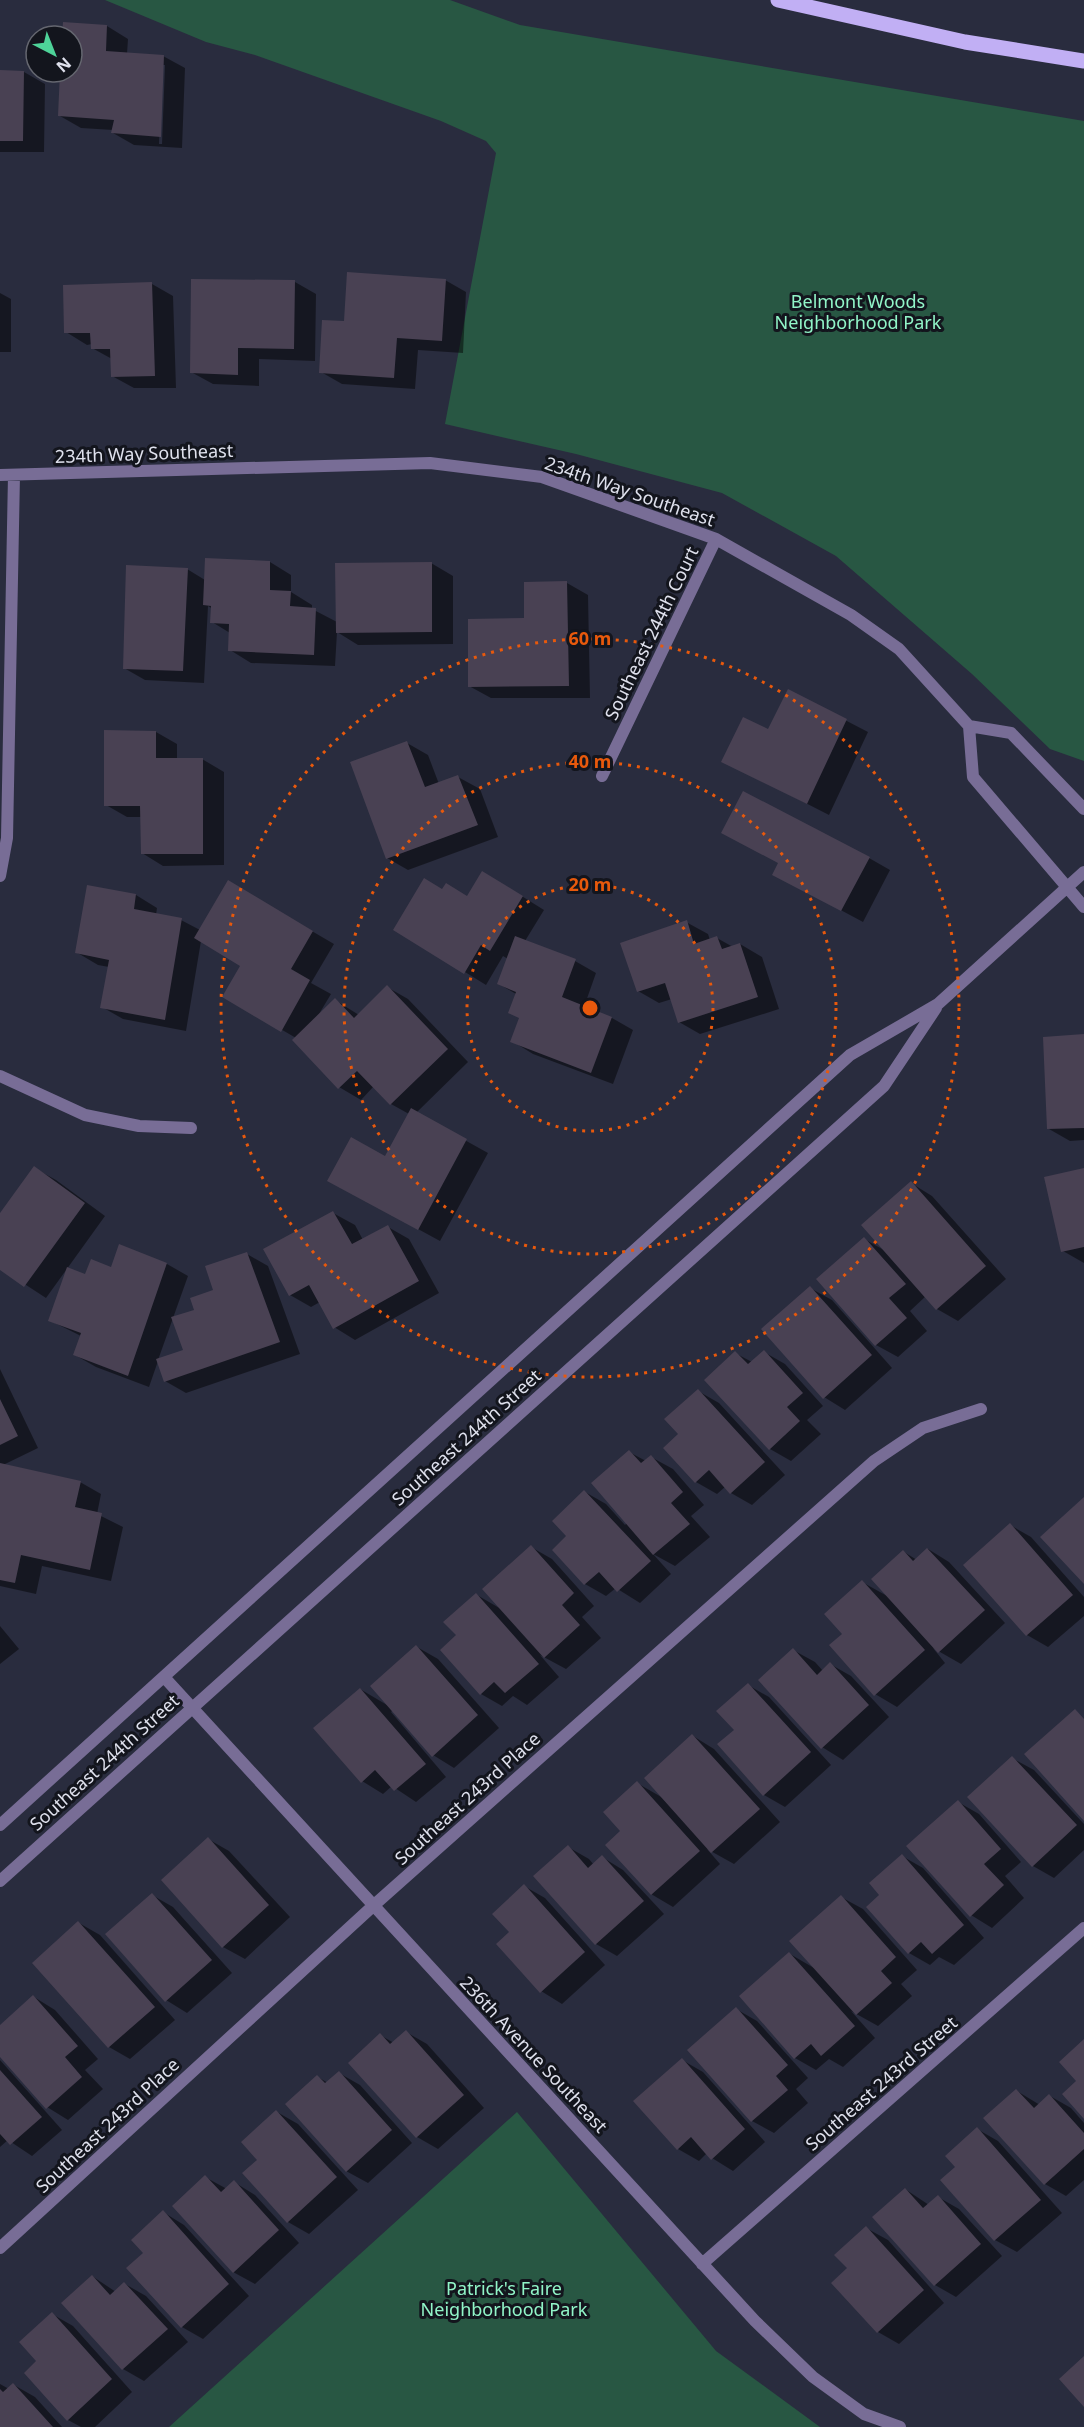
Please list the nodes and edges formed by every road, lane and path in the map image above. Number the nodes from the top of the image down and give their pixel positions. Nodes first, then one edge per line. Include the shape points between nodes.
1 (778, 0) edge
2 (1084, 61) edge
3 (0, 475) edge
4 (14, 475) junction
5 (717, 539) junction
6 (969, 726) junction
7 (602, 776) dead end
8 (1084, 809) edge
9 (1084, 872) edge
10 (0, 876) edge
11 (1066, 888) junction
12 (1084, 907) edge
13 (938, 1004) junction
14 (0, 1076) edge
15 (190, 1128) dead end
16 (981, 1409) dead end
17 (164, 1677) junction
18 (192, 1707) junction
19 (0, 1825) edge
20 (0, 1881) edge
21 (373, 1906) junction
22 (1084, 1928) edge
23 (0, 2248) edge
24 (702, 2264) junction
25 (900, 2427) edge

1 - 2 main road via 965,42
3 - 4 street, 234th Way Southeast
4 - 5 street, 234th Way Southeast via 430,463 542,477
4 - 10 street via 7,838
5 - 6 street, 234th Way Southeast via 851,615 899,649
5 - 7 street, Southeast 244th Court
6 - 8 street via 1011,733
6 - 11 street via 973,777
9 - 11 street, Southeast 244th Street
11 - 12 street
11 - 13 street, Southeast 244th Street
13 - 17 street, Southeast 244th Street via 850,1054
13 - 18 street, Southeast 244th Street via 884,1086
14 - 15 street via 85,1115 139,1126
16 - 21 street, Southeast 243rd Place via 923,1428 874,1461
17 - 18 street, 236th Avenue Southeast
17 - 19 street, Southeast 244th Street
18 - 20 street, Southeast 244th Street
18 - 21 street, 236th Avenue Southeast
21 - 23 street, Southeast 243rd Place
21 - 24 street, 236th Avenue Southeast
22 - 24 street, Southeast 243rd Street
24 - 25 street, 236th Avenue Southeast via 813,2377 864,2414

